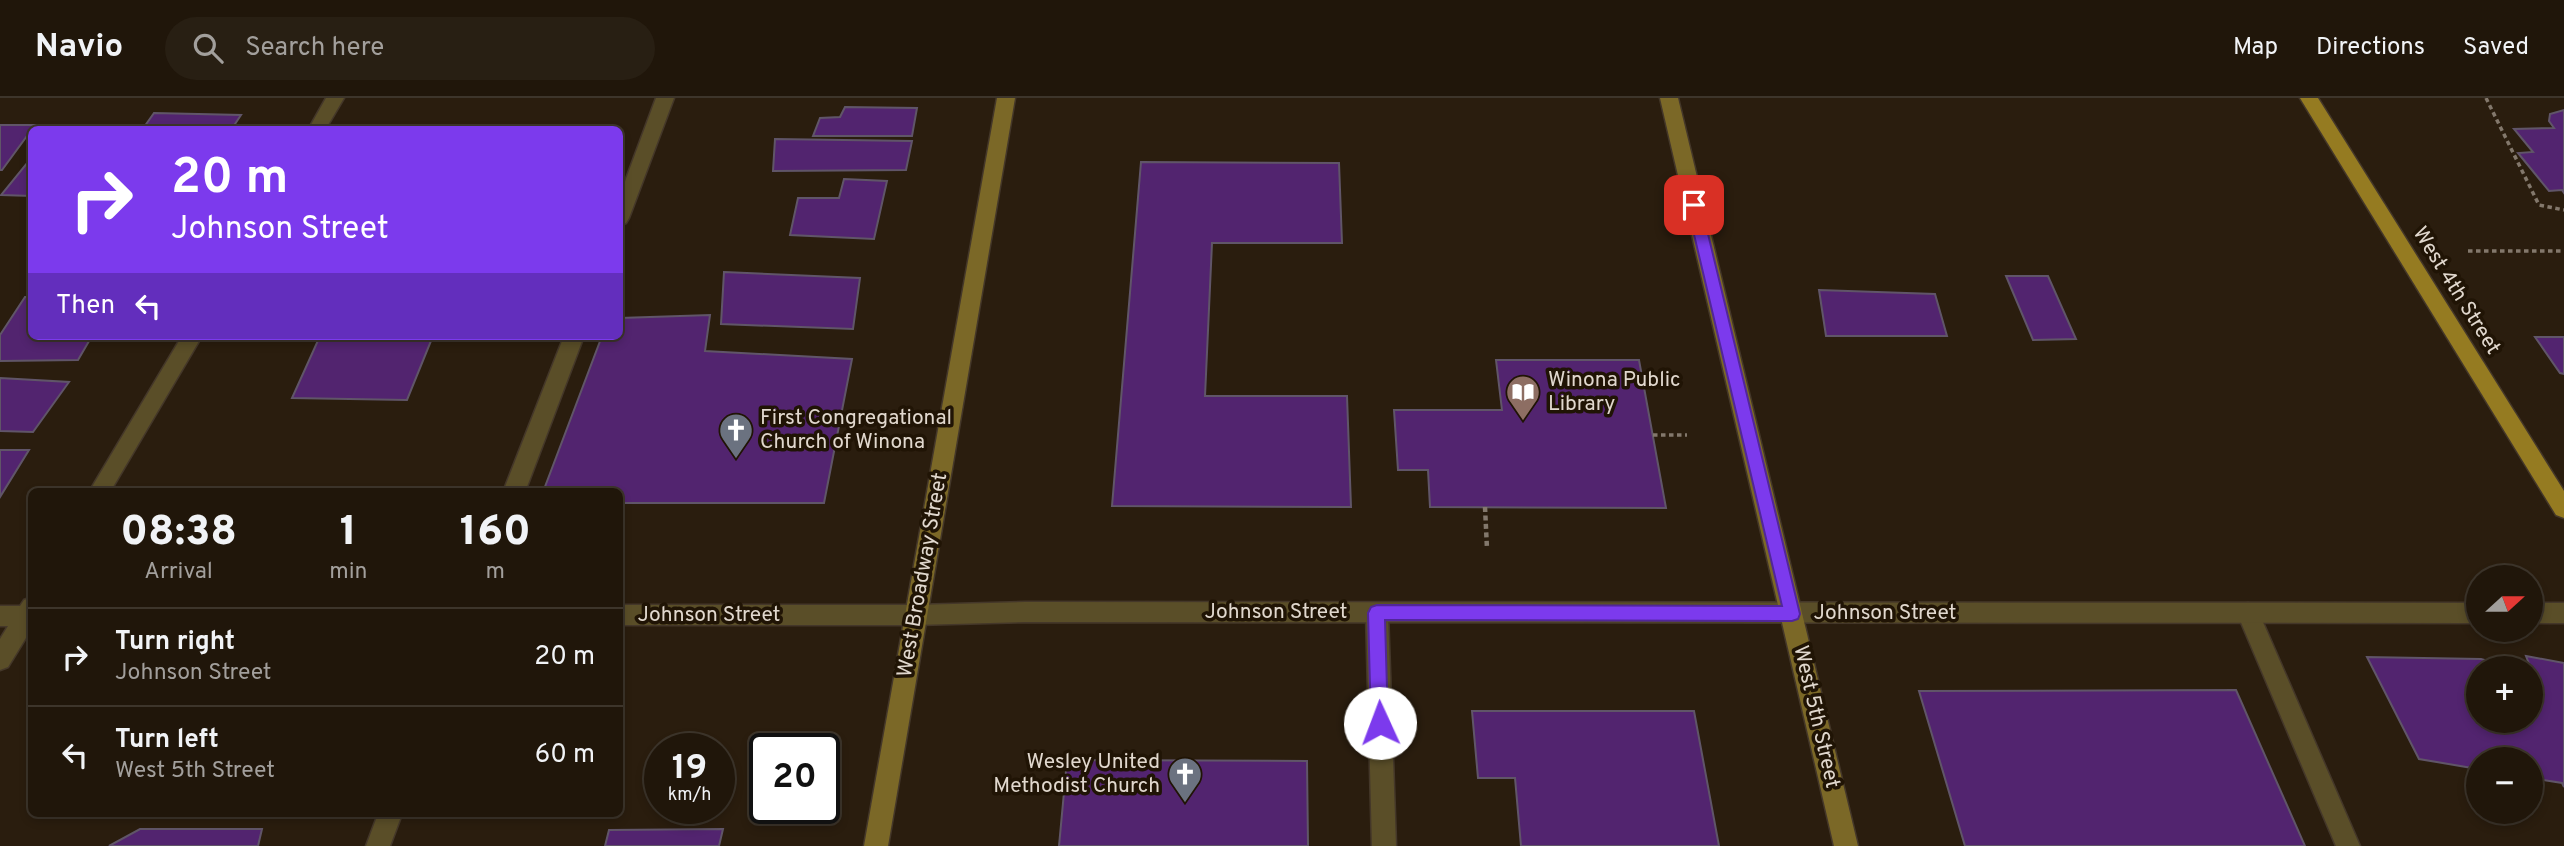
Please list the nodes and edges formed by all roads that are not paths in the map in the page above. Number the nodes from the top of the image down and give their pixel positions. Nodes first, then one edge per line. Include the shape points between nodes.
1 (335, 98) edge
2 (665, 98) edge
3 (1006, 98) edge
4 (1669, 98) edge
5 (2309, 98) edge
6 (318, 126) edge
7 (623, 210) edge
8 (190, 340) edge
9 (572, 340) edge
10 (101, 488) edge
11 (516, 488) edge
12 (2564, 509) edge
13 (2564, 612) edge
14 (28, 613) edge
15 (1377, 613) junction
16 (2248, 613) junction
17 (2466, 613) edge
18 (2543, 613) edge
19 (1792, 614) junction
20 (623, 615) edge
21 (915, 615) junction
22 (0, 616) edge
23 (28, 616) edge
24 (0, 660) edge
25 (389, 817) edge
26 (378, 846) edge
27 (876, 846) edge
28 (1384, 846) edge
29 (1846, 846) edge
30 (2348, 846) edge

1 - 6 street
2 - 7 street
3 - 21 main road, West Broadway Street
4 - 19 main road, West 5th Street
5 - 12 main road, West 4th Street
8 - 10 street
9 - 11 street
13 - 18 street
14 - 22 street
15 - 19 street, Johnson Street
15 - 21 street, Johnson Street
15 - 28 street
16 - 17 street, Johnson Street
16 - 19 street, Johnson Street
16 - 30 street
19 - 29 main road, West 5th Street
20 - 21 street, Johnson Street
21 - 27 main road, West Broadway Street
23 - 24 street
25 - 26 street

